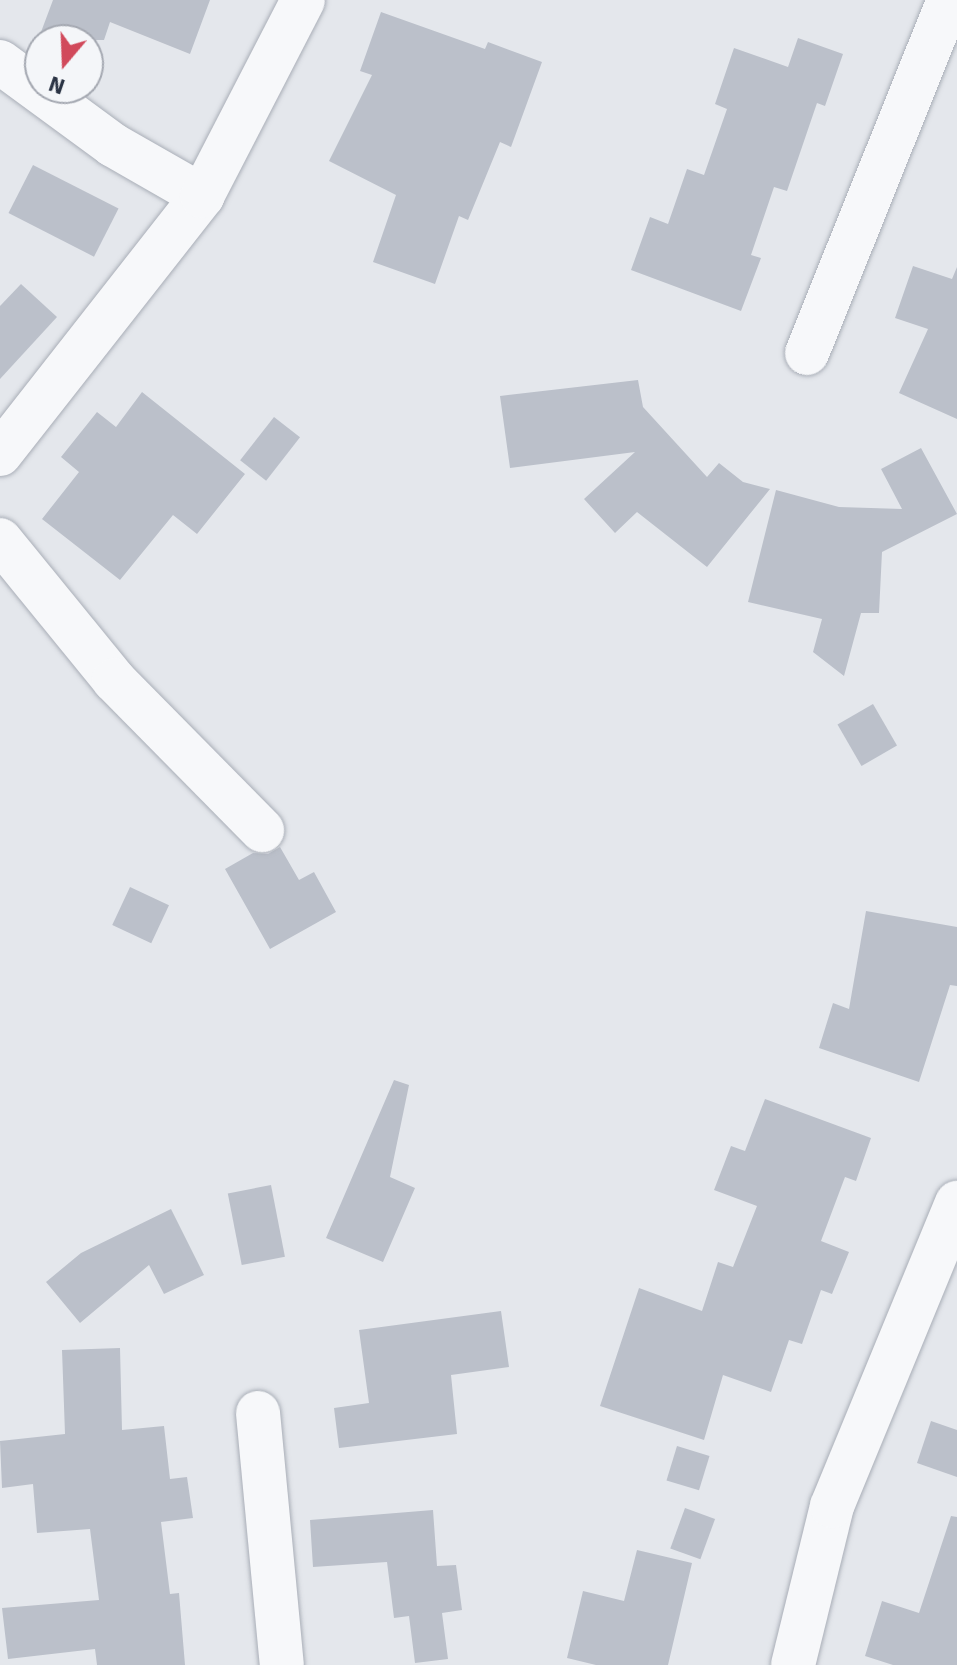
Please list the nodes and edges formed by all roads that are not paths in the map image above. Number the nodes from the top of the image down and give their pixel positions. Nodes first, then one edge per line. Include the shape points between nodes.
1 (303, 0) edge
2 (949, 0) edge
3 (0, 62) edge
4 (202, 196) junction
5 (807, 353) dead end
6 (0, 454) edge
7 (0, 540) edge
8 (262, 830) dead end
9 (957, 1203) edge
10 (258, 1413) dead end
11 (282, 1665) edge
12 (793, 1665) edge

1 - 4 street
2 - 5 street
3 - 4 street via 113,145
4 - 6 street
7 - 8 street via 114,680
9 - 12 street via 832,1506
10 - 11 street

